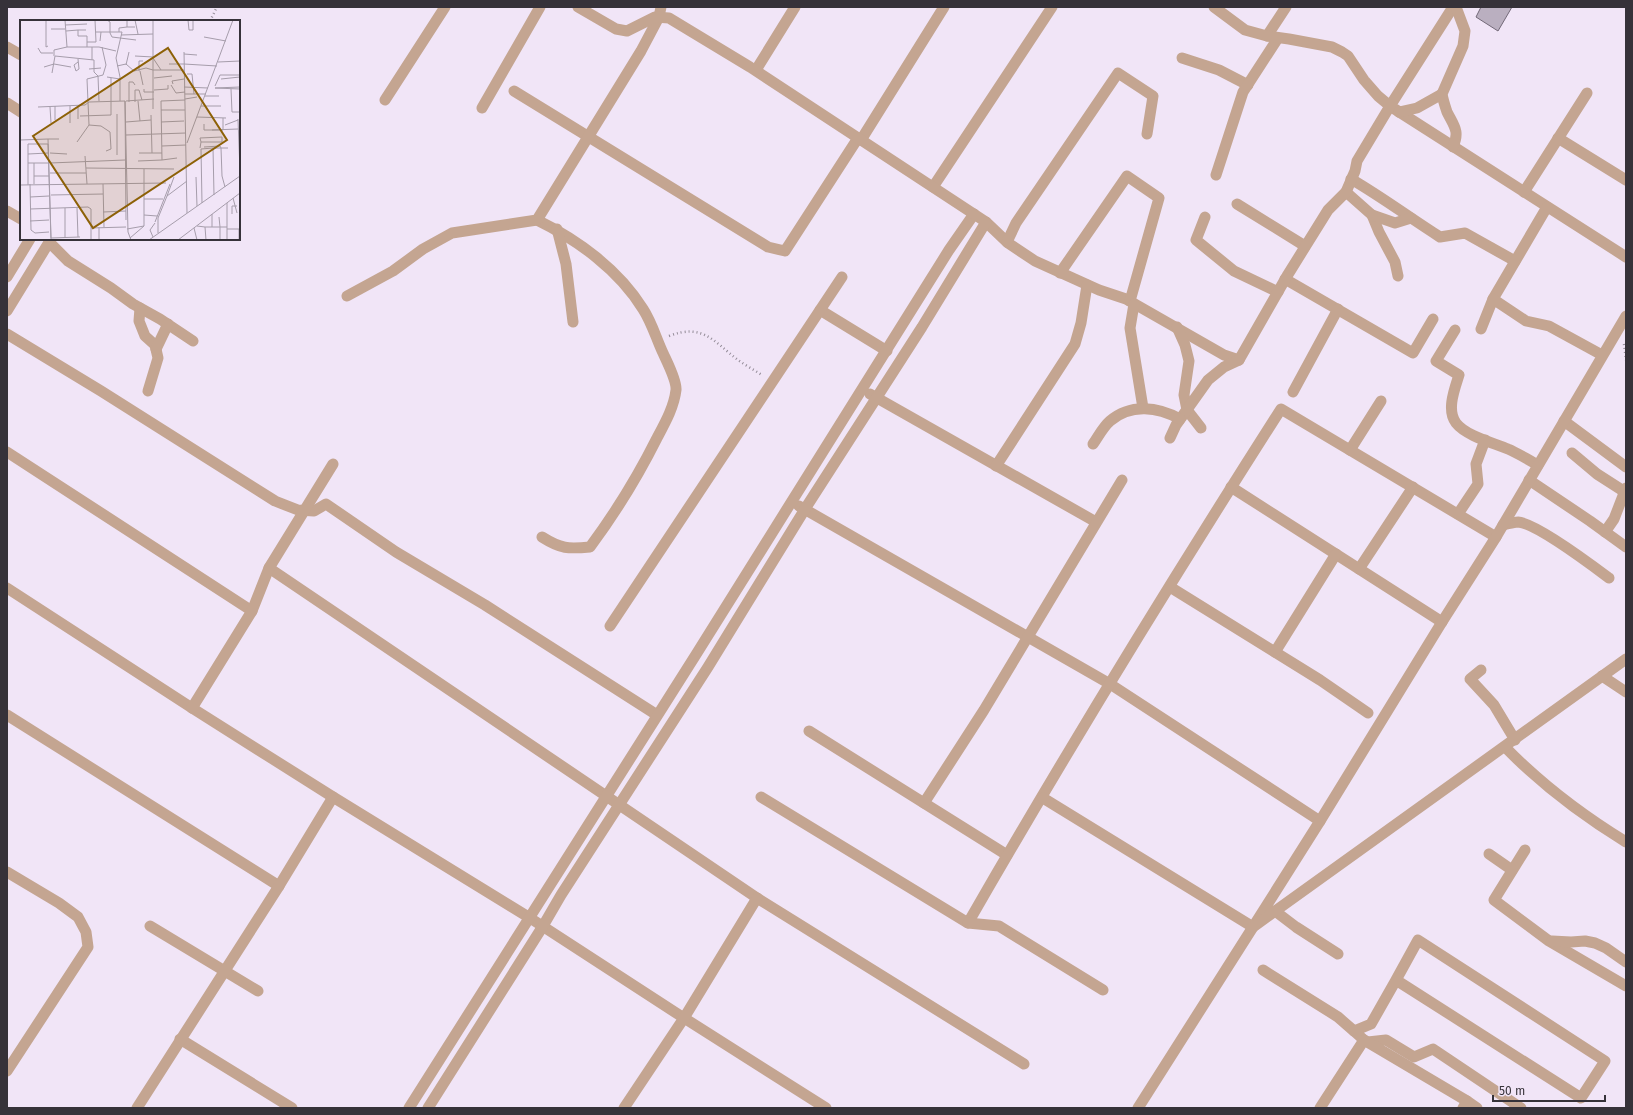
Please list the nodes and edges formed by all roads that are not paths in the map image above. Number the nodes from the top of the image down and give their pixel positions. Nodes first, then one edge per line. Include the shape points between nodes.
1 (445, 7) edge
2 (540, 7) edge
3 (578, 7) edge
4 (795, 7) edge
5 (1052, 7) edge
6 (1214, 7) edge
7 (1286, 7) edge
8 (1454, 7) edge
9 (943, 8) edge
10 (660, 12) edge
11 (1266, 36) junction
12 (1278, 38) junction
13 (7, 47) edge
14 (20, 54) edge
15 (1182, 58) dead end
16 (756, 70) junction
17 (1248, 85) junction
18 (514, 91) dead end
19 (1587, 93) dead end
20 (1442, 94) junction
21 (385, 100) dead end
22 (7, 103) edge
23 (482, 108) dead end
24 (1394, 109) junction
25 (20, 111) edge
26 (1147, 134) dead end
27 (589, 136) junction
28 (1558, 138) junction
29 (859, 139) junction
30 (1453, 147) junction
31 (1216, 175) dead end
32 (1351, 179) junction
33 (1626, 180) edge
34 (933, 187) junction
35 (1346, 192) junction
36 (1524, 192) junction
37 (1237, 204) dead end
38 (1547, 208) junction
39 (7, 210) edge
40 (974, 214) junction
41 (1372, 215) junction
42 (1205, 217) dead end
43 (20, 218) edge
44 (1411, 218) junction
45 (538, 220) junction
46 (986, 222) junction
47 (557, 230) junction
48 (29, 240) edge
49 (50, 240) edge
50 (1007, 242) junction
51 (1305, 246) junction
52 (1626, 257) edge
53 (1515, 261) junction
54 (1060, 273) junction
55 (1398, 276) dead end
56 (7, 277) edge
57 (842, 277) dead end
58 (1285, 279) junction
59 (1087, 285) junction
60 (1278, 292) junction
61 (347, 296) dead end
62 (1493, 299) junction
63 (1132, 302) junction
64 (140, 308) junction
65 (820, 310) junction
66 (1338, 310) junction
67 (7, 311) edge
68 (1510, 311) junction
69 (1487, 314) junction
70 (1626, 316) edge
71 (1433, 319) dead end
72 (573, 322) dead end
73 (168, 324) junction
74 (1177, 328) junction
75 (1481, 329) dead end
76 (1454, 330) dead end
77 (7, 334) edge
78 (193, 341) dead end
79 (156, 349) junction
80 (887, 351) junction
81 (1602, 355) junction
82 (1239, 360) junction
83 (862, 390) junction
84 (148, 391) dead end
85 (1293, 392) dead end
86 (876, 398) junction
87 (1381, 401) dead end
88 (1143, 408) junction
89 (1183, 415) junction
90 (1564, 421) junction
91 (1201, 428) dead end
92 (1170, 438) dead end
93 (1486, 440) junction
94 (1093, 444) dead end
95 (1350, 450) junction
96 (7, 452) edge
97 (1572, 453) dead end
98 (333, 464) dead end
99 (1538, 465) junction
100 (996, 466) junction
101 (1626, 467) edge
102 (1122, 480) dead end
103 (1529, 480) junction
104 (1231, 487) junction
105 (1413, 487) junction
106 (1625, 490) edge
107 (792, 502) junction
108 (805, 509) junction
109 (305, 510) junction
110 (1458, 514) junction
111 (1096, 522) junction
112 (1503, 525) junction
113 (1605, 532) junction
114 (542, 536) dead end
115 (1496, 537) junction
116 (1626, 547) edge
117 (1336, 554) junction
118 (269, 568) junction
119 (1359, 568) junction
120 (1609, 578) dead end
121 (1170, 587) junction
122 (7, 588) edge
123 (252, 611) junction
124 (1442, 622) junction
125 (610, 626) dead end
126 (1028, 638) junction
127 (1275, 652) junction
128 (1626, 659) edge
129 (1481, 670) dead end
130 (1602, 676) junction
131 (1110, 684) junction
132 (1626, 692) edge
133 (192, 708) junction
134 (1368, 713) dead end
135 (7, 715) edge
136 (657, 715) junction
137 (809, 731) dead end
138 (1515, 740) junction
139 (1505, 747) junction
140 (761, 797) dead end
141 (333, 798) junction
142 (607, 798) junction
143 (1043, 798) junction
144 (924, 803) junction
145 (620, 806) junction
146 (1320, 821) junction
147 (1626, 842) edge
148 (1525, 850) dead end
149 (1489, 854) dead end
150 (1007, 856) junction
151 (1512, 870) junction
152 (7, 872) edge
153 (279, 886) junction
154 (758, 898) junction
155 (1275, 911) junction
156 (530, 918) junction
157 (968, 923) junction
158 (150, 926) dead end
159 (544, 926) junction
160 (1253, 927) junction
161 (1549, 941) junction
162 (1338, 954) dead end
163 (1626, 962) edge
164 (1263, 970) dead end
165 (224, 972) junction
166 (1396, 980) junction
167 (1626, 986) edge
168 (1103, 990) dead end
169 (258, 991) dead end
170 (684, 1018) junction
171 (1354, 1030) junction
172 (180, 1039) junction
173 (1366, 1041) junction
174 (1024, 1064) dead end
175 (7, 1071) edge
176 (1465, 1105) edge
177 (137, 1108) edge
178 (292, 1108) edge
179 (409, 1108) edge
180 (428, 1108) edge
181 (624, 1108) edge
182 (826, 1108) edge
183 (1138, 1108) edge
184 (1320, 1108) edge
185 (1477, 1108) edge
186 (1521, 1108) edge

1 - 21 street
2 - 23 street
3 - 10 street via 616,29 627,31
4 - 16 street
5 - 34 street
6 - 11 street via 1245,30
7 - 11 street
8 - 20 street via 1465,31 1463,46
8 - 24 street
9 - 29 street
10 - 16 street
10 - 27 street via 641,51
11 - 12 street
12 - 17 street
12 - 24 street via 1332,47 1342,52 1348,56 1378,96
13 - 14 street
15 - 17 street via 1219,70
16 - 29 street
17 - 31 street via 1243,92
18 - 27 street
19 - 28 street
20 - 24 street via 1417,108
20 - 30 street via 1456,128 1457,139
22 - 25 street
24 - 30 street
24 - 32 street via 1357,161
26 - 50 street via 1153,96 1118,73 1016,223
27 - 29 street via 768,247 784,251
27 - 45 street
28 - 33 street
28 - 36 street
29 - 34 street
30 - 36 street
32 - 35 street
32 - 44 street
34 - 40 street
35 - 41 street
35 - 51 street via 1328,210
36 - 38 street
37 - 51 street
38 - 52 street
38 - 53 street
39 - 43 street
40 - 46 street
40 - 80 street
41 - 44 street via 1395,223
41 - 55 street via 1395,262
42 - 60 street via 1196,240 1234,270
44 - 53 street via 1440,237 1465,233
45 - 47 street
45 - 61 street via 452,233 423,249 393,271
46 - 50 street
46 - 86 street
47 - 72 street via 566,264
47 - 114 street via 583,247 614,273 633,294 655,331 676,389 669,414 633,483 590,547 571,549 555,545
48 - 56 street
49 - 64 street via 68,261
49 - 67 street
50 - 54 street via 1035,261
51 - 58 street
53 - 62 street
54 - 59 street
54 - 63 street via 1127,176 1159,198
57 - 65 street
58 - 60 street
58 - 66 street
59 - 63 street
59 - 100 street via 1076,344
60 - 82 street
62 - 68 street
62 - 69 street
63 - 74 street
63 - 88 street via 1130,328
64 - 73 street
64 - 79 street via 139,321 145,336
65 - 80 street
65 - 125 street
66 - 71 street via 1413,353
66 - 85 street
68 - 69 street
68 - 81 street via 1526,321 1550,326
69 - 75 street
70 - 81 street
73 - 78 street
73 - 79 street
74 - 82 street via 1224,355
74 - 89 street via 1185,344 1189,361
76 - 93 street via 1436,360 1459,375 1451,407 1455,422
77 - 109 street via 275,501
79 - 84 street via 158,358
80 - 83 street
81 - 90 street
82 - 89 street via 1224,367 1208,380
83 - 86 street
83 - 107 street
86 - 100 street
86 - 108 street
87 - 95 street
88 - 89 street
88 - 94 street via 1134,408 1109,421
89 - 91 street
89 - 92 street
90 - 99 street
90 - 101 street
93 - 99 street
93 - 110 street via 1476,464 1478,484
95 - 104 street via 1281,409
95 - 105 street
96 - 123 street
97 - 106 street via 1597,474
98 - 109 street
99 - 103 street
100 - 111 street
102 - 111 street
103 - 112 street
103 - 113 street
104 - 117 street
104 - 121 street
105 - 110 street
105 - 119 street
106 - 113 street via 1614,519
107 - 108 street
107 - 136 street
108 - 126 street
108 - 145 street
109 - 118 street
109 - 136 street via 314,511 326,504 396,552 485,605
110 - 115 street
111 - 126 street
112 - 115 street
112 - 120 street via 1519,522 1530,526
113 - 116 street
115 - 124 street
117 - 119 street
117 - 127 street
118 - 123 street
118 - 142 street
119 - 124 street
121 - 127 street
121 - 131 street
122 - 133 street
123 - 133 street
124 - 146 street
126 - 131 street
126 - 144 street
127 - 134 street
128 - 130 street
129 - 138 street via 1470,679 1494,705
130 - 132 street
130 - 138 street
131 - 143 street
131 - 146 street
133 - 141 street
135 - 153 street
136 - 142 street
137 - 144 street
138 - 139 street
139 - 147 street via 1557,795
139 - 155 street
140 - 157 street
141 - 153 street
141 - 156 street
142 - 145 street
142 - 156 street
143 - 150 street
143 - 160 street
144 - 150 street
145 - 154 street
145 - 159 street via 561,895
146 - 160 street
148 - 151 street
149 - 151 street
150 - 157 street
151 - 161 street via 1494,900
152 - 175 street via 78,917 86,932 88,947
153 - 165 street
154 - 170 street
154 - 174 street
155 - 160 street
155 - 162 street
156 - 159 street
156 - 179 street
157 - 168 street via 999,926
158 - 165 street
159 - 170 street
159 - 180 street
160 - 183 street
161 - 163 street via 1596,943
161 - 167 street
164 - 171 street via 1338,1016
165 - 169 street
165 - 172 street
166 - 166 street via 1581,1098 1605,1061 1418,940
166 - 171 street via 1371,1024
170 - 181 street
170 - 182 street
171 - 173 street
172 - 177 street
172 - 178 street
173 - 176 street
173 - 184 street
173 - 186 street via 1386,1040 1414,1057 1433,1049
176 - 185 street

